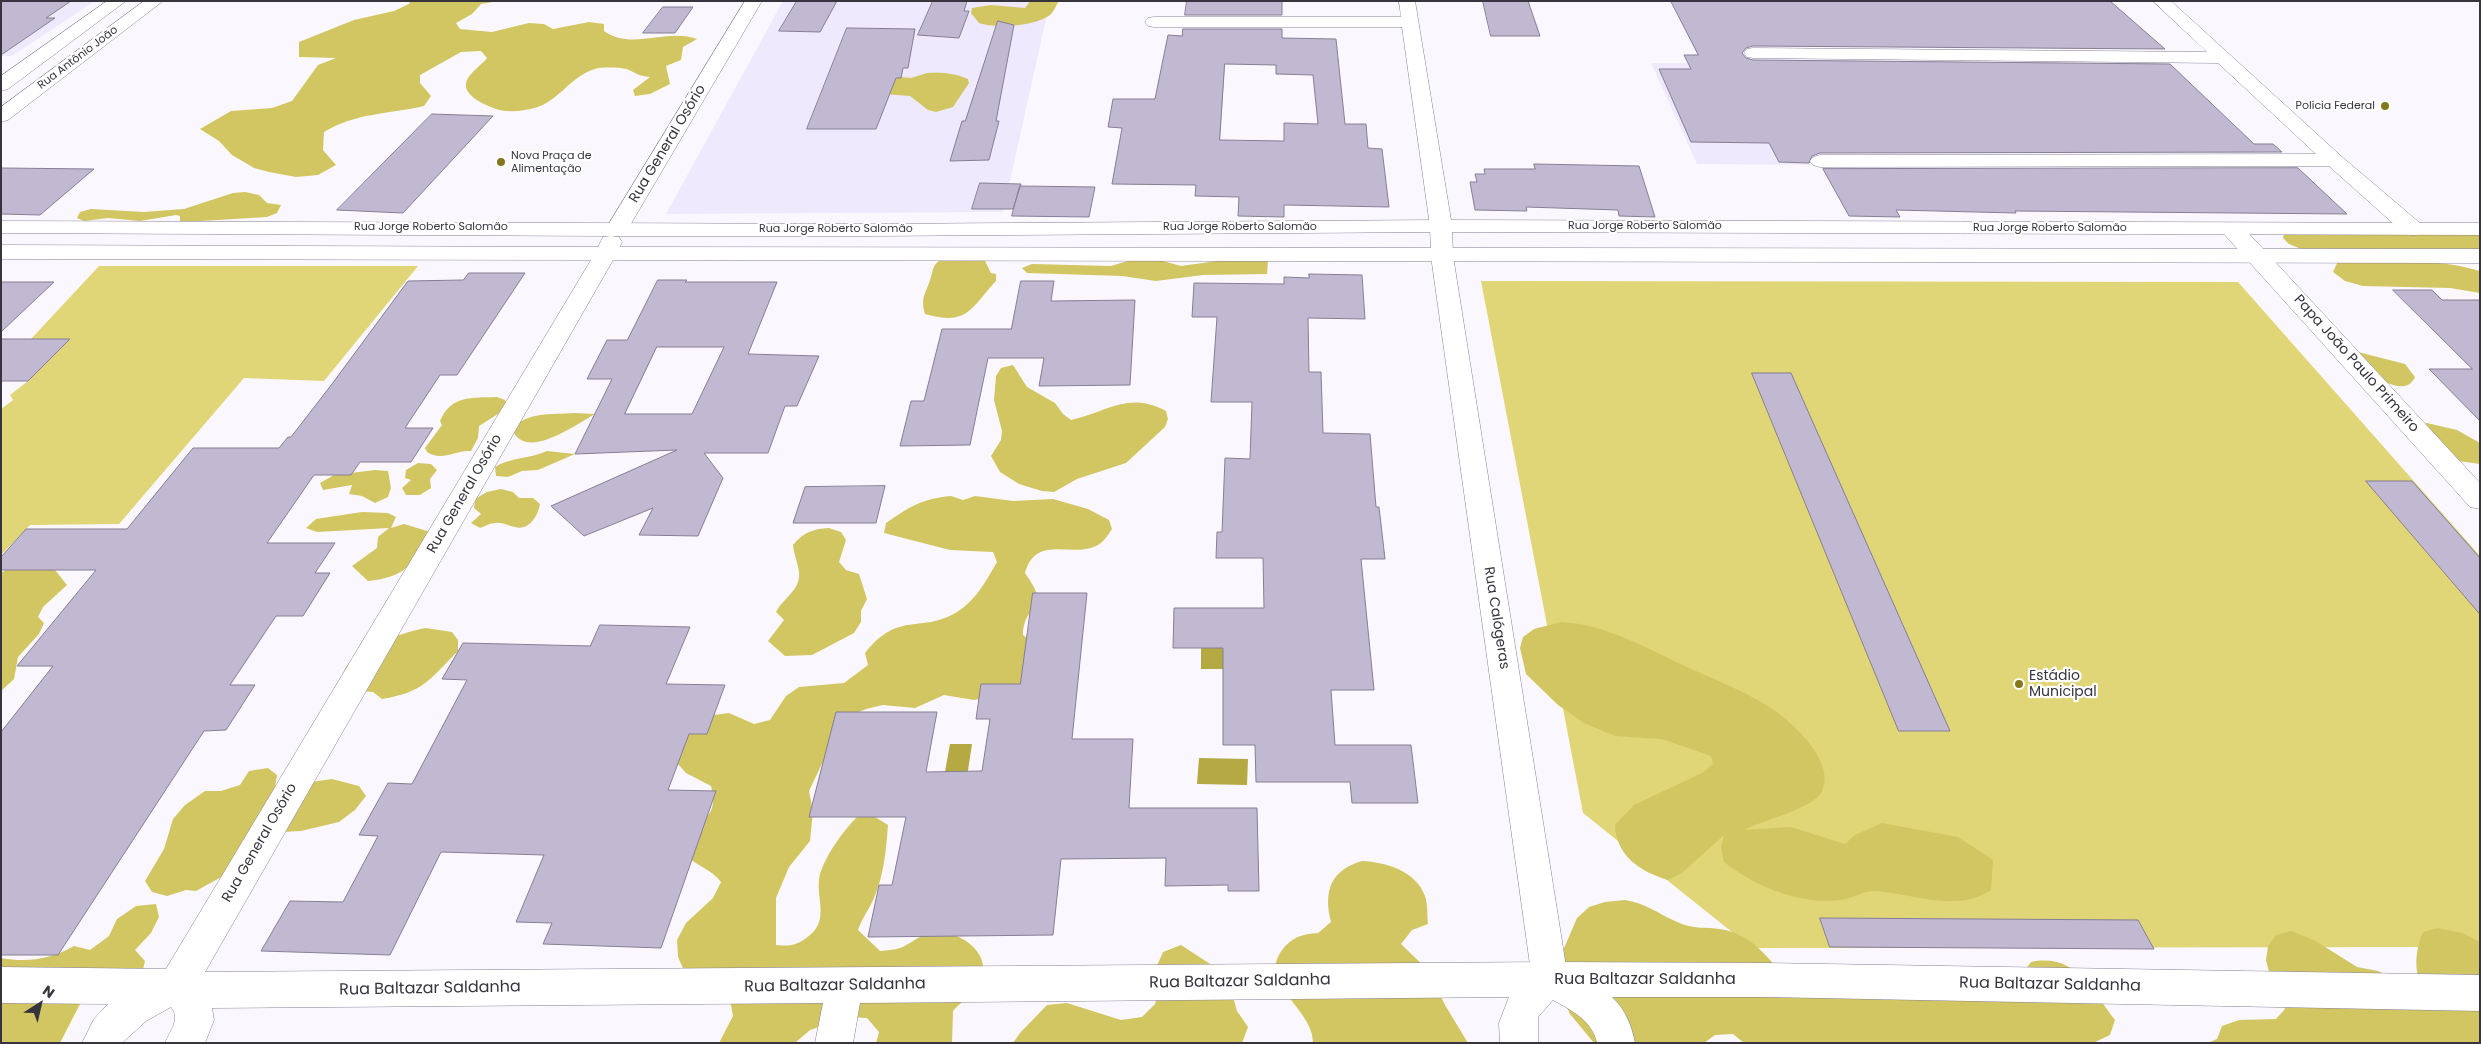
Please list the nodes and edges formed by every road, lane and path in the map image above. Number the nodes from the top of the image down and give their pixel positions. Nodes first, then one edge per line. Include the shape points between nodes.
1 (118, 1) edge
2 (155, 1) edge
3 (754, 1) edge
4 (1408, 1) edge
5 (2161, 1) edge
6 (1154, 22) dead end
7 (1410, 22) junction
8 (1752, 53) dead end
9 (2222, 58) junction
10 (1, 85) edge
11 (1, 116) edge
12 (2334, 160) junction
13 (1820, 162) dead end
14 (1441, 226) junction
15 (1, 227) edge
16 (618, 227) junction
17 (2232, 229) junction
18 (2413, 229) junction
19 (2480, 229) edge
20 (869, 230) junction
21 (1, 252) edge
22 (859, 254) junction
23 (605, 255) junction
24 (2256, 255) junction
25 (1442, 256) junction
26 (2480, 256) edge
27 (2480, 500) edge
28 (1550, 979) junction
29 (1, 985) edge
30 (845, 986) junction
31 (176, 987) junction
32 (2480, 993) edge
33 (101, 1043) edge
34 (184, 1043) edge
35 (834, 1043) edge
36 (1520, 1043) edge
37 (1616, 1043) edge

1 - 10 main road, Rua Antônio João
2 - 11 main road, Rua Antônio João
3 - 16 main road, Rua General Osório
4 - 7 main road, Rua Calógeras
5 - 9 main road
6 - 7 main road
7 - 14 main road, Rua Calógeras
8 - 9 main road
9 - 12 main road
12 - 13 main road
12 - 18 main road
14 - 17 main road, Rua Jorge Roberto Salomão
14 - 20 main road, Rua Jorge Roberto Salomão
14 - 25 main road, Rua Calógeras
15 - 16 main road, Rua Jorge Roberto Salomão
16 - 20 main road, Rua Jorge Roberto Salomão
16 - 23 main road, Rua General Osório
17 - 18 main road, Rua Jorge Roberto Salomão
17 - 24 main road, Papa João Paulo Primeiro
18 - 19 main road, Rua Jorge Roberto Salomão
20 - 22 main road
21 - 23 main road, Rua Jorge Roberto Salomão
22 - 23 main road, Rua Jorge Roberto Salomão
22 - 25 main road, Rua Jorge Roberto Salomão
23 - 31 main road, Rua General Osório
24 - 25 main road, Rua Jorge Roberto Salomão
24 - 26 main road, Rua Jorge Roberto Salomão
24 - 27 main road, Papa João Paulo Primeiro
25 - 28 main road, Rua Calógeras
28 - 30 main road, Rua Baltazar Saldanha
28 - 32 main road, Rua Baltazar Saldanha
28 - 36 main road via 1524,1003 1518,1021
28 - 37 main road via 1591,1002 1607,1018
29 - 31 main road, Rua Baltazar Saldanha
30 - 31 main road, Rua Baltazar Saldanha via 215,991
30 - 35 main road
31 - 33 main road via 134,1006 118,1019
31 - 34 main road via 194,1007 195,1020

